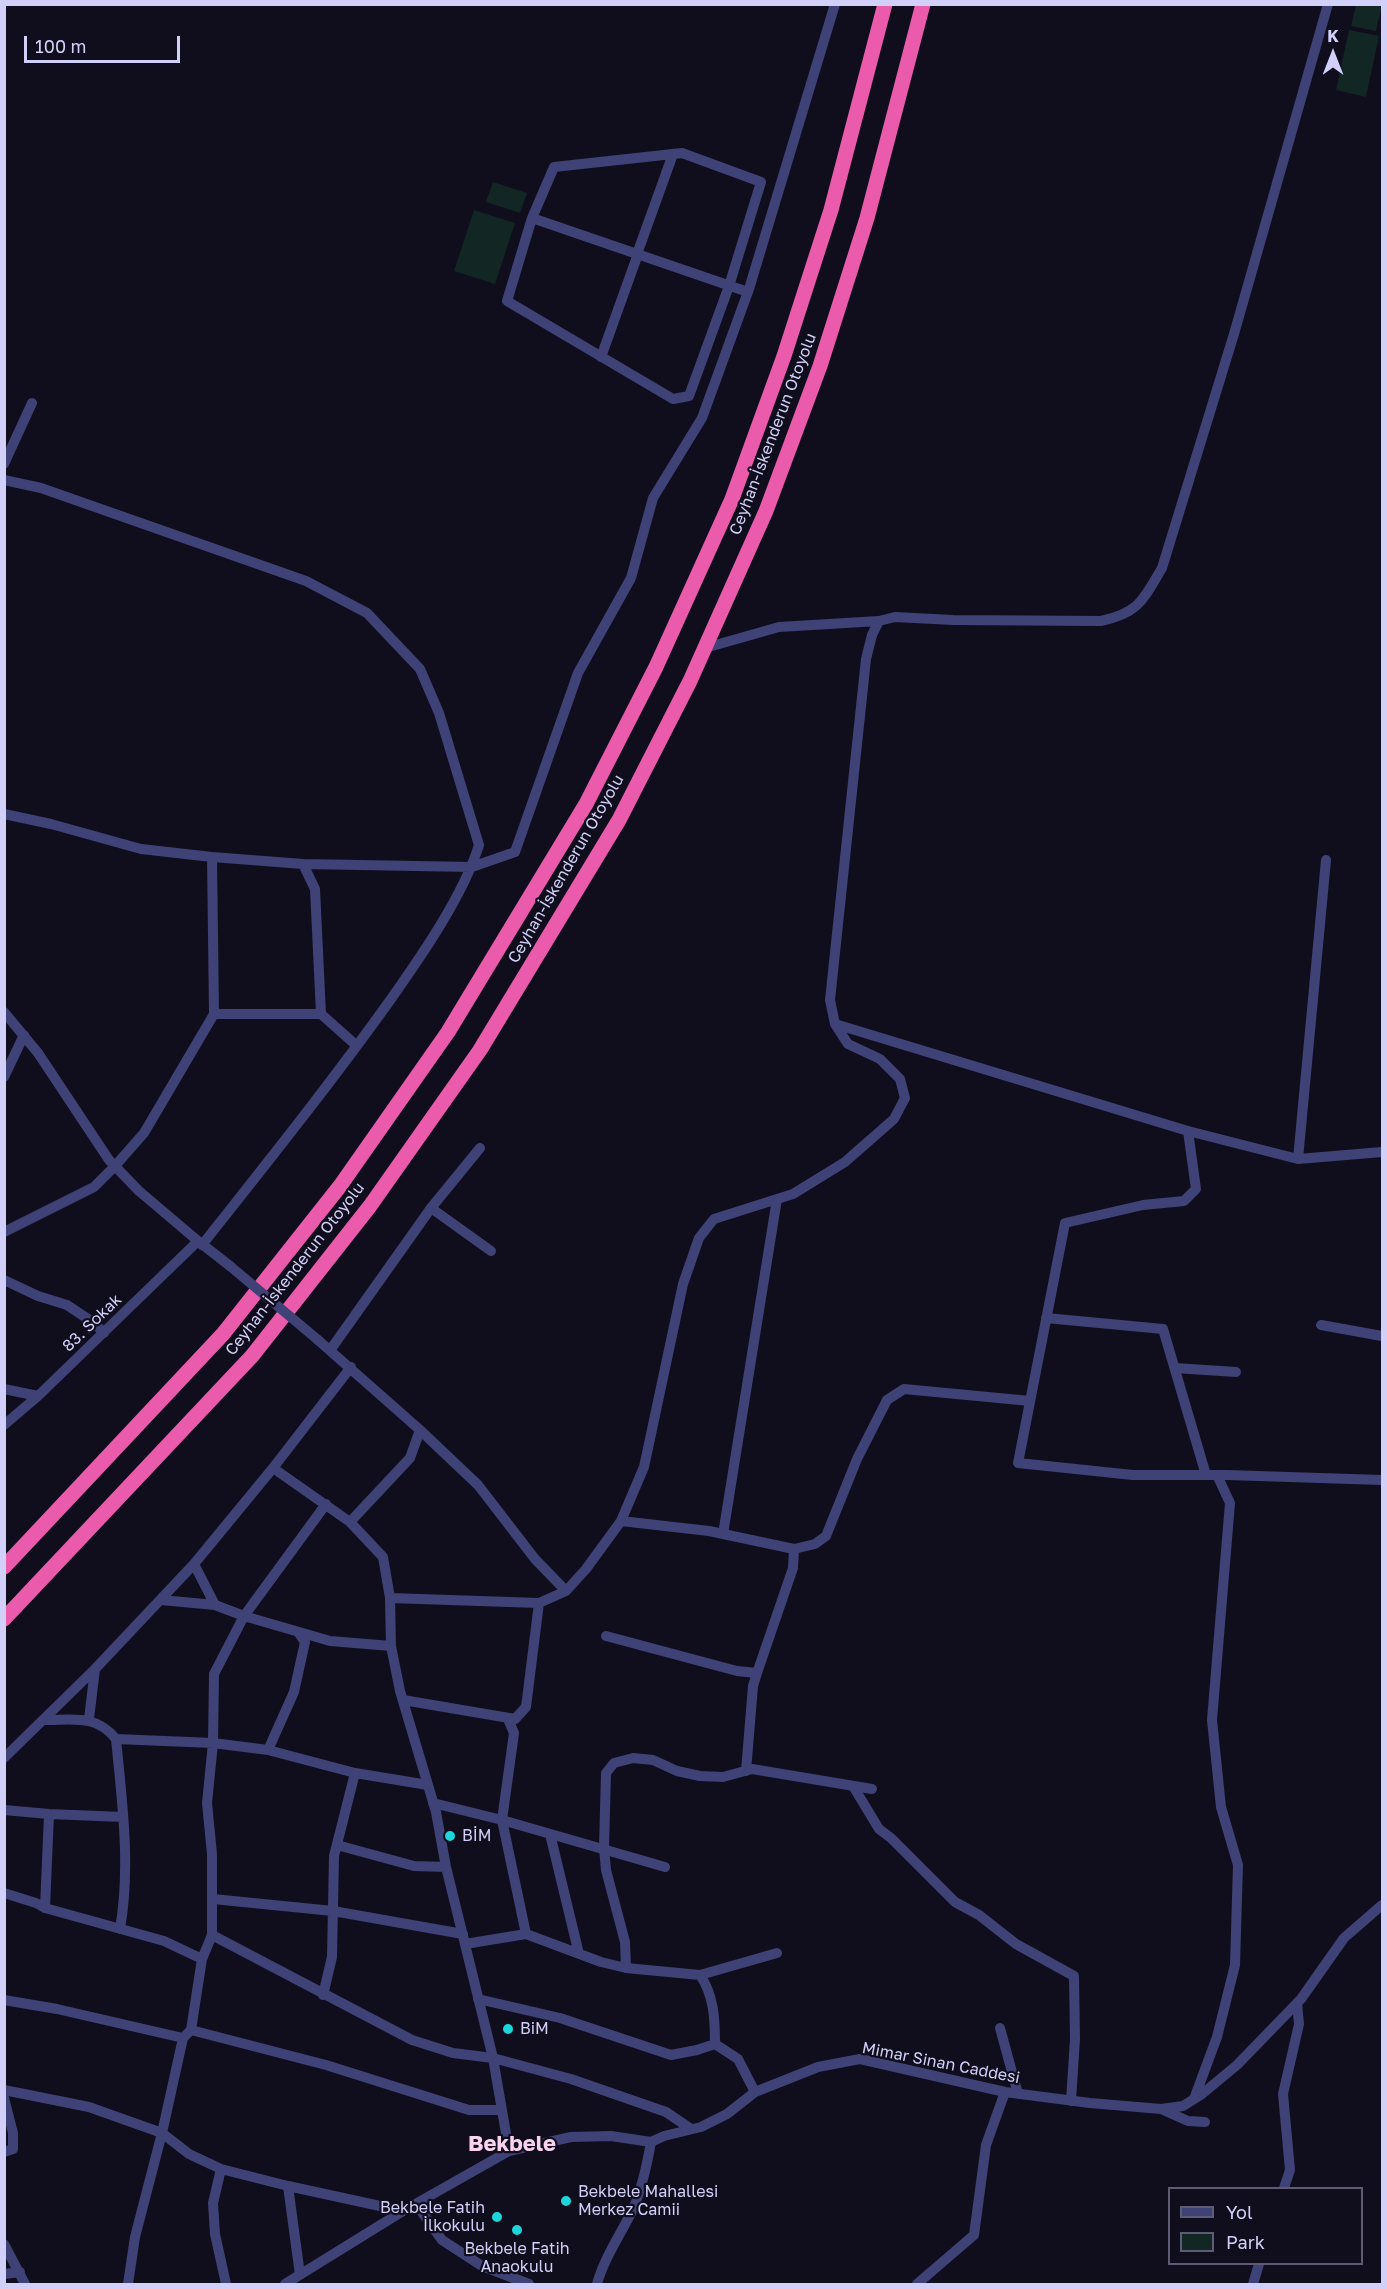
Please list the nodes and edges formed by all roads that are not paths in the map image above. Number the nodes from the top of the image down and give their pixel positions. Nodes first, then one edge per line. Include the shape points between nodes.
1 (835, 4) edge
2 (885, 4) edge
3 (922, 4) edge
4 (1328, 4) edge
5 (673, 154) junction
6 (532, 218) junction
7 (638, 254) junction
8 (729, 286) junction
9 (748, 292) junction
10 (601, 357) junction
11 (32, 403) dead end
12 (4, 464) edge
13 (4, 480) edge
14 (879, 621) junction
15 (705, 648) junction
16 (4, 814) edge
17 (212, 858) junction
18 (1326, 860) dead end
19 (303, 864) junction
20 (472, 867) junction
21 (4, 1012) edge
22 (214, 1014) junction
23 (321, 1014) junction
24 (835, 1024) junction
25 (24, 1035) junction
26 (357, 1046) junction
27 (4, 1077) edge
28 (1188, 1131) junction
29 (480, 1148) dead end
30 (1381, 1154) edge
31 (1298, 1159) junction
32 (115, 1166) junction
33 (777, 1199) junction
34 (431, 1208) junction
35 (4, 1232) edge
36 (200, 1243) junction
37 (491, 1251) dead end
38 (4, 1280) edge
39 (1046, 1318) junction
40 (1321, 1325) dead end
41 (104, 1333) junction
42 (1383, 1336) edge
43 (331, 1349) junction
44 (351, 1367) junction
45 (1175, 1368) junction
46 (1236, 1372) dead end
47 (4, 1389) edge
48 (38, 1396) junction
49 (1030, 1401) junction
50 (4, 1425) edge
51 (420, 1430) junction
52 (273, 1468) junction
53 (1211, 1475) junction
54 (1383, 1480) edge
55 (326, 1504) junction
56 (621, 1521) junction
57 (350, 1522) junction
58 (723, 1534) junction
59 (794, 1549) junction
60 (194, 1564) junction
61 (4, 1568) edge
62 (566, 1591) junction
63 (390, 1598) junction
64 (161, 1600) junction
65 (539, 1603) junction
66 (215, 1605) junction
67 (244, 1616) junction
68 (4, 1619) edge
69 (298, 1632) junction
70 (606, 1636) dead end
71 (391, 1646) junction
72 (95, 1669) junction
73 (757, 1674) junction
74 (403, 1700) junction
75 (89, 1719) junction
76 (508, 1719) junction
77 (45, 1720) junction
78 (116, 1739) junction
79 (213, 1743) junction
80 (268, 1750) junction
81 (4, 1758) edge
82 (746, 1771) junction
83 (355, 1773) junction
84 (428, 1785) junction
85 (854, 1786) junction
86 (872, 1789) dead end
87 (433, 1803) junction
88 (4, 1810) edge
89 (49, 1814) junction
90 (123, 1817) junction
91 (502, 1820) junction
92 (550, 1834) junction
93 (337, 1845) junction
94 (604, 1848) junction
95 (446, 1867) junction
96 (665, 1867) dead end
97 (4, 1893) edge
98 (213, 1899) junction
99 (1383, 1905) edge
100 (45, 1908) junction
101 (333, 1911) junction
102 (120, 1929) junction
103 (526, 1934) junction
104 (212, 1935) junction
105 (464, 1939) junction
106 (579, 1953) junction
107 (777, 1953) dead end
108 (202, 1959) junction
109 (626, 1968) junction
110 (700, 1975) junction
111 (323, 1995) junction
112 (478, 1999) junction
113 (4, 2000) edge
114 (1297, 2003) junction
115 (1000, 2028) dead end
116 (187, 2034) junction
117 (715, 2044) junction
118 (493, 2058) junction
119 (4, 2090) edge
120 (755, 2092) junction
121 (1005, 2092) junction
122 (1018, 2094) junction
123 (4, 2098) edge
124 (1194, 2099) junction
125 (1071, 2101) junction
126 (1161, 2109) junction
127 (502, 2110) junction
128 (1205, 2122) dead end
129 (691, 2129) junction
130 (162, 2133) junction
131 (651, 2142) junction
132 (509, 2151) junction
133 (4, 2152) edge
134 (221, 2169) junction
135 (288, 2186) junction
136 (1284, 2187) edge
137 (416, 2204) junction
138 (403, 2211) junction
139 (4, 2244) edge
140 (1259, 2265) edge
141 (20, 2272) junction
142 (4, 2274) edge
143 (300, 2276) junction
144 (25, 2284) edge
145 (128, 2284) edge
146 (226, 2284) edge
147 (285, 2284) edge
148 (524, 2284) edge
149 (597, 2284) edge
150 (917, 2284) edge
151 (1252, 2284) edge

1 - 9 street
2 - 61 highway, Ceyhan-İskenderun Otoyolu via 831,210 732,499 656,667 586,804 448,1032 340,1186 223,1334
3 - 15 highway, Ceyhan-İskenderun Otoyolu via 867,218 820,366 766,511
4 - 14 street via 1231,345 1162,568 1145,597 1134,609 1101,621 895,617
5 - 6 street via 554,167
5 - 7 street
5 - 8 street via 682,153 761,182
6 - 7 street
6 - 10 street via 507,301
7 - 8 street
7 - 10 street
8 - 9 street
8 - 10 street via 688,396 673,399
9 - 20 street via 702,417 653,498 631,578 578,673 515,852
11 - 12 street
13 - 20 street, 83. Sokak via 62,496 306,581 367,613 420,669 439,713 479,845
14 - 15 street via 779,627
14 - 24 street via 866,659 830,1000
15 - 68 highway, Ceyhan-İskenderun Otoyolu via 619,820 480,1050 370,1206 252,1356
16 - 17 street via 141,849
17 - 19 street
17 - 22 street
18 - 31 street
19 - 20 street
19 - 23 street via 315,889
20 - 26 street, 83. Sokak via 421,956
21 - 25 street
22 - 23 street
22 - 32 street via 144,1133
23 - 26 street
24 - 28 street
24 - 33 street via 848,1044 880,1059 900,1079 905,1098 894,1119 845,1162 793,1194
25 - 27 street
25 - 32 street
26 - 36 street, 83. Sokak
28 - 31 street
28 - 39 street via 1196,1190 1184,1201 1143,1204 1065,1223
29 - 34 street
30 - 31 street
32 - 35 street via 94,1186
32 - 36 street
33 - 56 street via 714,1219 699,1238 683,1284 644,1467
33 - 58 street
34 - 37 street
34 - 43 street
36 - 41 street, 83. Sokak
36 - 43 street, bridge
38 - 41 street via 67,1305
39 - 45 street via 1163,1329
39 - 49 street
40 - 42 street
41 - 48 street, 83. Sokak
43 - 44 street
44 - 51 street
44 - 52 street
45 - 46 street
45 - 53 street
47 - 48 street
48 - 50 street, 83. Sokak
49 - 53 street via 1018,1463 1133,1475
49 - 59 street via 904,1389 887,1400 857,1459 826,1536 815,1544
51 - 57 street via 410,1458
51 - 62 street via 478,1485 535,1559
52 - 55 street
52 - 60 street
53 - 54 street
53 - 124 street via 1230,1503 1212,1720 1221,1807 1238,1865 1235,1965 1217,2037
55 - 57 street
55 - 67 street
56 - 58 street
56 - 62 street
57 - 63 street via 383,1557
58 - 59 street
59 - 73 street via 793,1568
60 - 64 street
60 - 66 street
62 - 65 street
63 - 65 street
63 - 71 street
64 - 66 street
64 - 72 street
65 - 76 street via 526,1707 515,1719
66 - 67 street
67 - 69 street
67 - 79 street via 214,1674
69 - 71 street via 330,1641
69 - 80 street via 305,1642 294,1692
70 - 73 street
71 - 74 street
72 - 75 street
72 - 77 street
73 - 82 street
74 - 76 street
74 - 84 street
75 - 77 street
75 - 78 street via 108,1728
76 - 91 street via 514,1733
77 - 81 street
78 - 79 street
78 - 90 street
79 - 80 street
79 - 98 street via 207,1803
80 - 83 street
82 - 85 street
82 - 94 street via 723,1777 700,1776 653,1760 633,1758 614,1763 606,1773
83 - 84 street
83 - 93 street
84 - 87 street
85 - 86 street
85 - 125 street via 879,1829 955,1902 980,1914 1016,1944 1074,1976
87 - 91 street
87 - 95 street
88 - 89 street
89 - 90 street
89 - 100 street
90 - 102 street via 124,1908
91 - 92 street
91 - 103 street
92 - 94 street
92 - 106 street
93 - 95 street via 414,1866
93 - 101 street
94 - 96 street
94 - 109 street via 625,1942
95 - 105 street
97 - 100 street
98 - 101 street
98 - 104 street
99 - 114 street, Mimar Sinan Caddesi via 1344,1938
100 - 102 street
101 - 105 street
101 - 111 street via 332,1957
102 - 108 street via 164,1941
103 - 105 street
103 - 106 street
104 - 108 street
104 - 111 street
105 - 112 street
106 - 109 street
107 - 110 street
108 - 116 street
109 - 110 street
110 - 117 street via 715,2017
111 - 118 street via 412,2040 453,2053
112 - 117 street via 560,2018 671,2055
112 - 118 street
113 - 116 street
114 - 124 street, Mimar Sinan Caddesi via 1238,2065
114 - 136 street via 1299,2024 1283,2094 1290,2170
115 - 122 street
116 - 127 street via 326,2065 469,2110
116 - 130 street
117 - 120 street via 738,2059
118 - 127 street
118 - 129 street via 625,2097 666,2112
119 - 130 street via 89,2107
120 - 121 street, Mimar Sinan Caddesi via 818,2067 860,2059
120 - 129 street, Mimar Sinan Caddesi via 727,2115
121 - 122 street, Mimar Sinan Caddesi
121 - 150 street via 986,2145 974,2235
122 - 125 street, Mimar Sinan Caddesi
123 - 133 street via 13,2149
124 - 126 street, Mimar Sinan Caddesi via 1183,2106
125 - 126 street, Mimar Sinan Caddesi
126 - 128 street via 1188,2121
127 - 132 street
129 - 131 street, Mimar Sinan Caddesi
130 - 134 street via 189,2154
130 - 145 street via 135,2237
131 - 132 street, Mimar Sinan Caddesi via 611,2136 571,2137
131 - 149 street via 634,2206
132 - 137 street, Mimar Sinan Caddesi
134 - 135 street
134 - 146 street via 213,2203
135 - 138 street
135 - 143 street
137 - 138 street, Mimar Sinan Caddesi
137 - 148 street via 442,2240 482,2266
138 - 143 street, Mimar Sinan Caddesi
139 - 141 street
140 - 151 street
141 - 142 street
141 - 144 street
143 - 147 street, Mimar Sinan Caddesi

